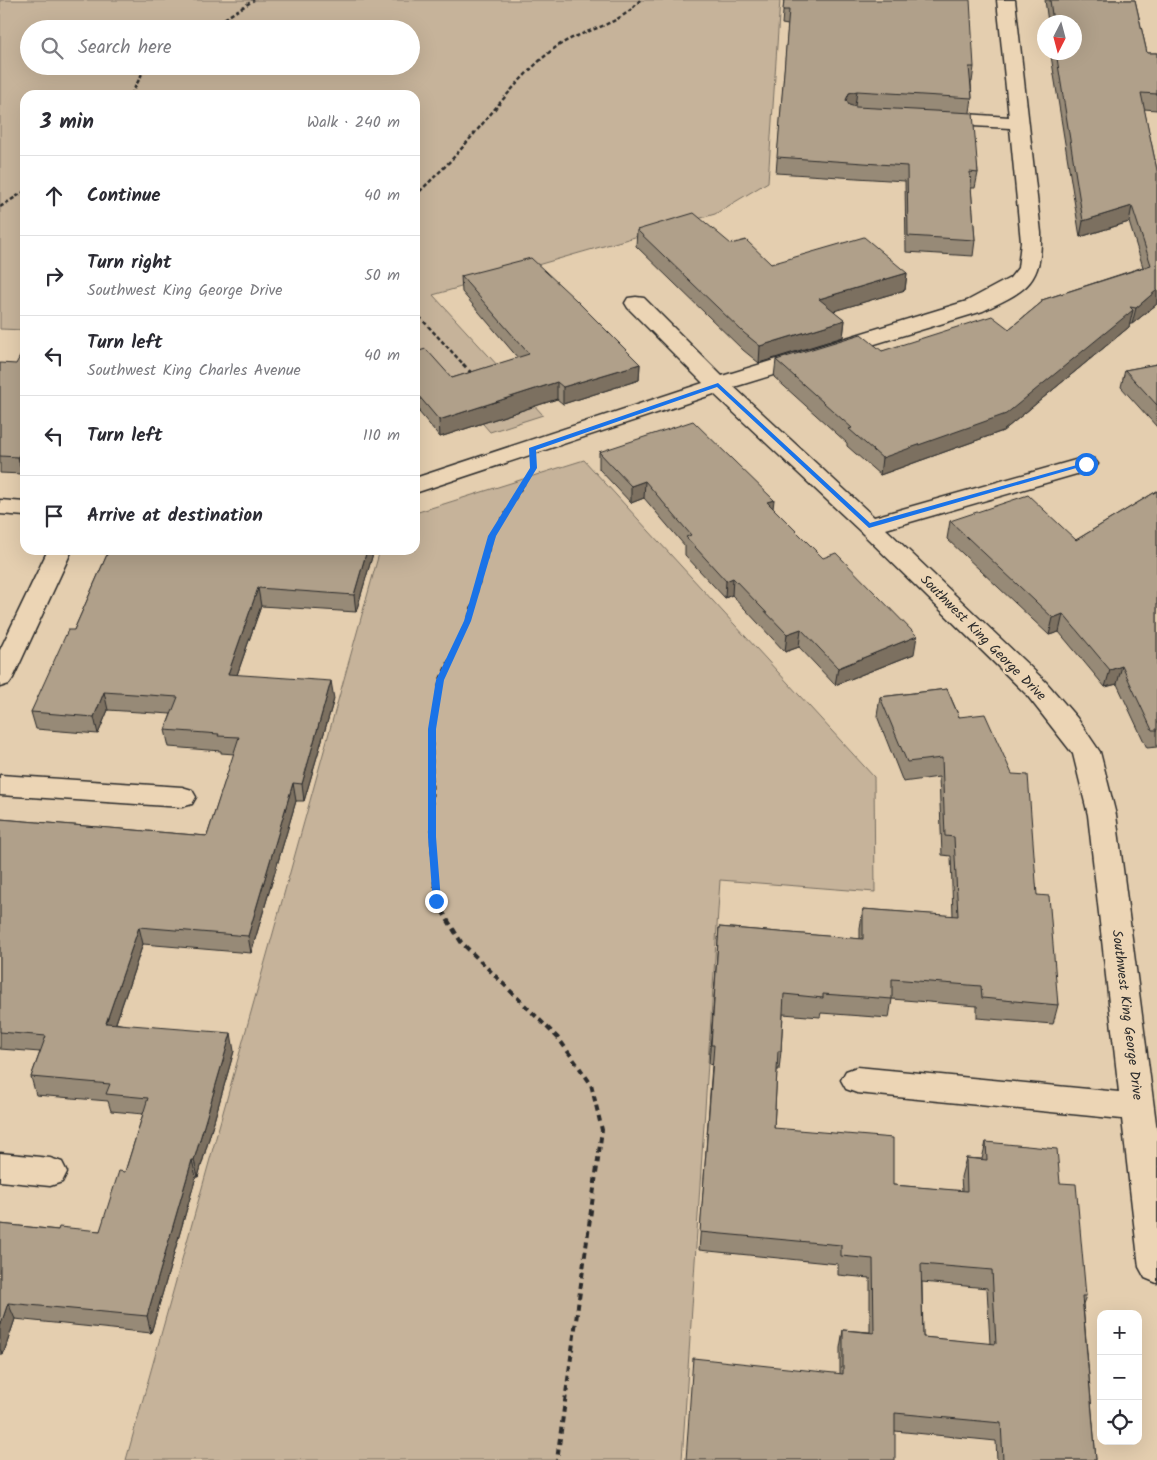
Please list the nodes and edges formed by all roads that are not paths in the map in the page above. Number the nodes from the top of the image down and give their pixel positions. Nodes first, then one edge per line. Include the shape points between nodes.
1 (1006, 0) edge
2 (923, 118) edge
3 (1019, 123) junction
4 (636, 303) dead end
5 (718, 385) junction
6 (1086, 464) dead end
7 (420, 484) edge
8 (0, 507) edge
9 (20, 509) edge
10 (869, 526) junction
11 (58, 555) edge
12 (0, 678) edge
13 (0, 785) edge
14 (182, 797) dead end
15 (857, 1080) dead end
16 (1138, 1107) junction
17 (0, 1167) edge
18 (50, 1172) dead end
19 (1157, 1267) edge

1 - 3 street
2 - 3 street
3 - 5 street via 1031,233 1030,254 1027,272 1006,291 975,306
4 - 5 street, Southwest King George Drive
5 - 7 street
5 - 10 street, Southwest King George Drive
6 - 10 street
8 - 9 street
10 - 16 street, Southwest King George Drive via 1036,688 1086,752 1102,815
11 - 12 street
13 - 14 street
15 - 16 street, Southwest King George Drive
16 - 19 street, Southwest King George Drive
17 - 18 street

